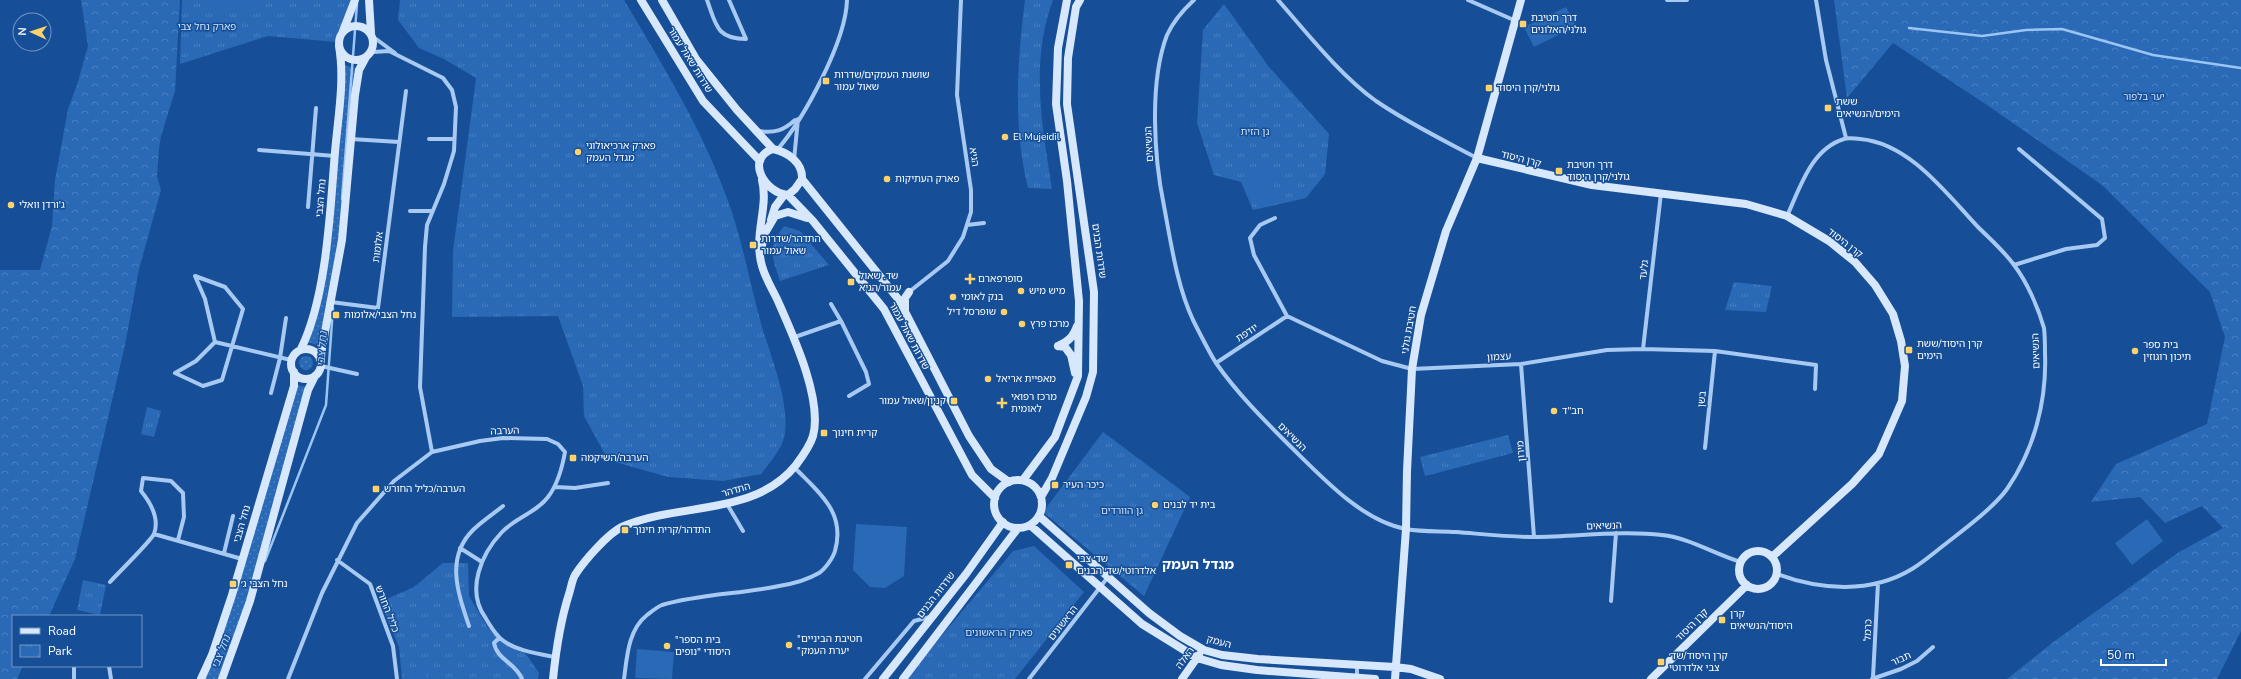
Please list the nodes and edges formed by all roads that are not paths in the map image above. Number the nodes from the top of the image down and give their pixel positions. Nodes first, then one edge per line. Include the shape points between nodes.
1 (355, 0) edge
2 (369, 0) edge
3 (642, 0) edge
4 (662, 0) edge
5 (707, 0) edge
6 (729, 0) edge
7 (847, 0) edge
8 (961, 0) edge
9 (1067, 0) edge
10 (1080, 0) edge
11 (1194, 0) edge
12 (1278, 0) edge
13 (1468, 0) edge
14 (1521, 0) edge
15 (1667, 0) edge
16 (1687, 0) edge
17 (1816, 0) edge
18 (1516, 21) junction
19 (343, 31) junction
20 (372, 34) junction
21 (339, 46) junction
22 (397, 54) junction
23 (367, 56) junction
24 (406, 91) dead end
25 (316, 108) dead end
26 (799, 117) junction
27 (756, 130) junction
28 (1846, 138) junction
29 (351, 139) junction
30 (429, 139) dead end
31 (454, 139) junction
32 (399, 142) junction
33 (2019, 148) dead end
34 (775, 149) junction
35 (259, 150) dead end
36 (313, 154) junction
37 (335, 156) junction
38 (1477, 158) junction
39 (794, 160) junction
40 (760, 161) junction
41 (802, 179) junction
42 (762, 180) junction
43 (1661, 193) junction
44 (786, 195) junction
45 (308, 207) dead end
46 (410, 211) dead end
47 (432, 212) junction
48 (1787, 216) junction
49 (1275, 218) dead end
50 (813, 221) junction
51 (984, 223) dead end
52 (770, 224) junction
53 (967, 225) junction
54 (760, 254) junction
55 (2014, 265) junction
56 (893, 292) junction
57 (909, 292) junction
58 (331, 302) junction
59 (831, 304) dead end
60 (906, 315) junction
61 (1287, 316) junction
62 (286, 318) dead end
63 (1079, 320) junction
64 (841, 321) junction
65 (792, 338) junction
66 (215, 342) junction
67 (232, 346) junction
68 (301, 349) junction
69 (1643, 349) junction
70 (1715, 351) junction
71 (280, 358) junction
72 (291, 360) junction
73 (321, 362) junction
74 (1216, 363) junction
75 (1521, 364) junction
76 (1412, 369) junction
77 (294, 372) junction
78 (357, 374) dead end
79 (315, 376) junction
80 (1077, 380) junction
81 (1815, 389) dead end
82 (271, 393) dead end
83 (849, 396) dead end
84 (1705, 448) dead end
85 (432, 452) junction
86 (794, 467) junction
87 (1024, 480) junction
88 (1009, 482) junction
89 (608, 483) dead end
90 (555, 487) junction
91 (1042, 497) junction
92 (995, 498) junction
93 (727, 504) junction
94 (503, 506) dead end
95 (233, 516) dead end
96 (1039, 516) junction
97 (1003, 522) junction
98 (1030, 525) junction
99 (1018, 528) junction
100 (1406, 529) junction
101 (743, 530) dead end
102 (1616, 533) junction
103 (154, 534) junction
104 (1534, 537) junction
105 (178, 540) junction
106 (460, 548) junction
107 (224, 554) junction
108 (1772, 557) junction
109 (243, 559) junction
110 (337, 560) junction
111 (482, 562) junction
112 (1741, 562) junction
113 (1777, 574) junction
114 (1108, 577) junction
115 (110, 582) dead end
116 (1878, 583) junction
117 (1746, 585) junction
118 (1101, 588) junction
119 (1611, 601) dead end
120 (933, 616) junction
121 (469, 626) dead end
122 (499, 638) junction
123 (1933, 647) dead end
124 (1204, 650) junction
125 (555, 657) junction
126 (1197, 658) junction
127 (1357, 665) junction
128 (74, 667) edge
129 (109, 667) edge
130 (1395, 667) junction
131 (1357, 678) edge
132 (1873, 678) edge
133 (74, 679) edge
134 (111, 679) edge
135 (201, 679) edge
136 (222, 679) edge
137 (288, 679) edge
138 (397, 679) edge
139 (522, 679) edge
140 (554, 679) edge
141 (624, 679) edge
142 (865, 679) edge
143 (883, 679) edge
144 (903, 679) edge
145 (1030, 679) edge
146 (1182, 679) edge
147 (1375, 679) edge
148 (1395, 679) edge
149 (1440, 679) edge
150 (1652, 679) edge

1 - 19 street
2 - 20 street
3 - 40 street, שדרות שאול עמור via 703,101
4 - 27 street, שדרות שאול עמור via 696,59
5 - 6 street via 717,26 723,34 728,38 746,39
7 - 26 street via 843,28 826,70
8 - 53 street, הגיא via 957,95 971,190 971,212
9 - 63 street via 1058,48 1056,104 1068,196
10 - 91 street, שדרות הבנים via 1076,7 1068,58 1067,104 1094,292 1093,372 1084,404
11 - 74 street, הנשיאים via 1180,14 1168,35 1156,99 1156,141 1162,197 1175,263 1192,318
12 - 38 street via 1331,60 1375,100 1417,127
13 - 18 street
14 - 18 street, חטיבת גולני
15 - 16 street
17 - 28 street via 1826,60
18 - 38 street, חטיבת גולני
19 - 20 street via 348,27 360,26
19 - 21 street
20 - 22 street
20 - 23 street via 374,45
21 - 23 street via 350,59 358,60
21 - 37 street, נחל הצבי via 342,74
22 - 23 street via 380,51
22 - 31 street via 444,78 452,90 456,107
23 - 29 street via 357,79
24 - 32 street, אלומות
25 - 36 street
26 - 27 street via 786,128 774,133
26 - 34 street via 789,136
26 - 39 street
27 - 34 street, שדרות שאול עמור
28 - 48 street via 1832,145 1808,169
28 - 55 street, הנשיאים via 1886,146 1908,158 1932,177
29 - 32 street
29 - 58 street via 342,240
30 - 31 street
31 - 47 street via 454,151
32 - 58 street, אלומות via 378,308
33 - 55 street via 2102,219 2105,238 2097,245 2066,249
34 - 39 street
34 - 40 street via 764,155
35 - 36 street
36 - 37 street
36 - 45 street
37 - 68 street, נחל הצבי via 324,264 310,329
38 - 43 street, קרן היסוד via 1592,185
38 - 76 street, חטיבת גולני via 1446,231 1421,315
39 - 41 street via 801,168
40 - 42 street
41 - 44 street via 795,190
41 - 56 street, שדרות שאול עמור
42 - 44 street
42 - 54 street, התדהר via 765,190 758,240
43 - 48 street, קרן היסוד via 1746,204
43 - 69 street, גלעד
44 - 50 street, שדרות שאול עמור
44 - 52 street, התדהר via 775,207
46 - 47 street
47 - 85 street via 427,226 420,387
48 - 108 street, קרן היסוד via 1829,241 1855,262 1875,285 1893,314 1905,366 1902,400 1879,454 1852,484
49 - 61 street via 1260,225 1250,238 1254,255
50 - 52 street via 788,212 775,216
50 - 92 street, שדרות שאול עמור via 884,309 972,475
51 - 53 street
52 - 54 street, התדהר via 764,233
53 - 57 street, הגיא via 963,237 948,261
54 - 65 street, התדהר via 762,266
55 - 116 street, הנשיאים via 2034,301 2044,330 2046,371 2042,405 2027,450 2006,490 1969,526 1911,570
56 - 57 street via 899,295
56 - 60 street, שדרות שאול עמור
57 - 60 street via 904,302
58 - 73 street
59 - 64 street
60 - 88 street, שדרות שאול עמור via 969,436 991,468
61 - 74 street, יודפת
61 - 76 street, עצמון via 1382,361
62 - 71 street
63 - 80 street
63 - 80 street via 1074,335 1066,343 1058,346 1065,347 1071,355
64 - 65 street
64 - 83 street via 866,372 869,384
65 - 86 street, התדהר via 808,378 814,410 813,436
66 - 67 street
66 - 67 street via 196,362 175,373 203,386 222,380
66 - 67 street via 205,299 195,276 225,287 243,310
67 - 71 street
68 - 72 street
68 - 73 street via 312,349
69 - 70 street, עצמון
69 - 75 street, עצמון via 1607,350
70 - 81 street, עצמון via 1816,364
70 - 84 street, בשן
71 - 72 street
71 - 82 street
72 - 77 street
73 - 78 street
73 - 79 street
74 - 100 street, הנשיאים via 1251,407 1327,482 1383,522
75 - 76 street, עצמון
75 - 104 street, מירון
76 - 100 street, חטיבת גולני
77 - 79 street via 305,379
77 - 109 street, נחל הצבי via 294,386
79 - 136 street via 308,390 244,621
80 - 87 street via 1055,437
85 - 90 street, הערבה via 487,440 547,438 558,444 564,452
85 - 110 street, הערבה via 394,481 357,523
86 - 93 street, התדהר via 786,477 765,491
86 - 141 street via 829,504 835,516 837,542 833,556 820,573 795,583 766,589 660,606 645,616 636,628 628,646
87 - 88 street
87 - 91 street via 1035,487
88 - 92 street
89 - 90 street via 575,488
90 - 111 street, הערבה via 547,499 532,512 503,532
91 - 96 street
92 - 97 street via 995,507
93 - 101 street
93 - 125 street, התדהר via 651,517 622,526 594,551 574,576 562,618
94 - 106 street via 473,530
95 - 107 street
96 - 98 street
96 - 114 street, העמק
97 - 99 street
97 - 120 street, שדרות הבנים
98 - 99 street
98 - 118 street
99 - 144 street
100 - 104 street, הנשיאים
100 - 130 street, חטיבת גולני
102 - 104 street, הנשיאים
102 - 112 street, הנשיאים via 1663,535 1692,542 1719,556
102 - 119 street
103 - 105 street
103 - 105 street via 155,517 151,503 141,491 143,478 171,481 183,493 184,517
103 - 115 street
105 - 107 street
106 - 111 street
106 - 121 street via 456,588
107 - 109 street
108 - 112 street via 1764,552 1755,551 1747,554
108 - 113 street
109 - 135 street, נחל הצבי via 220,632
110 - 137 street, הערבה
110 - 138 street, כליל החורש via 370,584 393,646
111 - 122 street, הערבה via 476,586 478,608
112 - 117 street via 1740,577
113 - 116 street, הנשיאים via 1818,586 1845,587
113 - 117 street via 1771,584 1762,589
114 - 118 street, הראשונים
114 - 124 street, העמק via 1149,613
116 - 132 street, כרמל
117 - 150 street, קרן היסוד
118 - 126 street via 1142,624
118 - 145 street, הראשונים
120 - 142 street via 914,622
120 - 143 street, שדרות הבנים
122 - 125 street via 510,644
122 - 139 street via 494,643 496,652 519,672
123 - 132 street, תבור via 1917,661
124 - 126 street, האלה
124 - 127 street, העמק via 1258,659
125 - 140 street, התדהר
126 - 131 street via 1221,665 1256,670
126 - 146 street, האלה
127 - 130 street, העמק
127 - 131 street
128 - 133 street
129 - 134 street
130 - 148 street, חטיבת גולני
130 - 149 street, העמק via 1411,669
131 - 147 street

